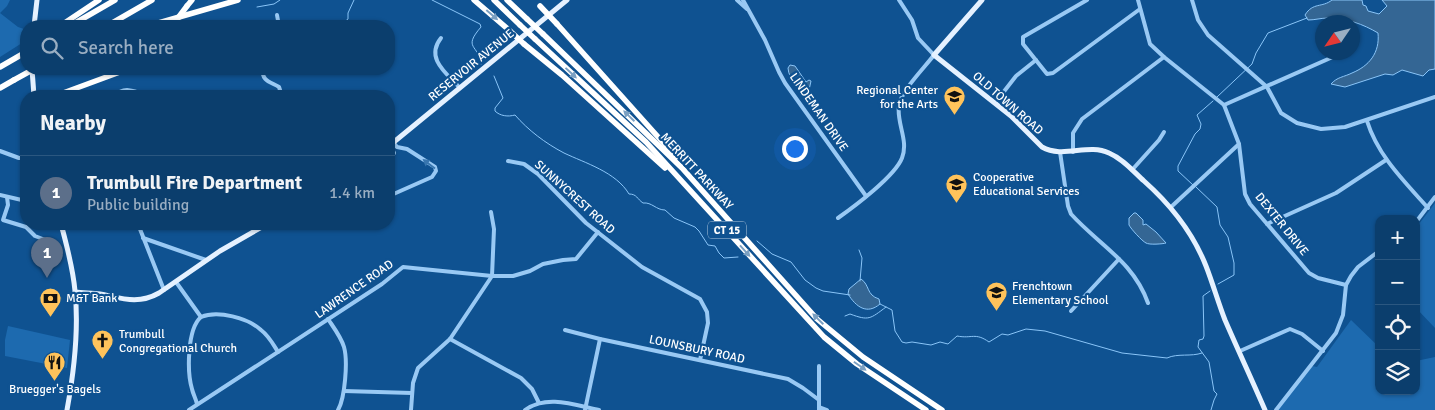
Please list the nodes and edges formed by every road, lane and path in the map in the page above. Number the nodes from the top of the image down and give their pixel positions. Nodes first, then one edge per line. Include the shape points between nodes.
1 (37, 0) edge
2 (99, 0) edge
3 (115, 0) edge
4 (152, 0) edge
5 (192, 0) edge
6 (237, 0) edge
7 (474, 0) edge
8 (494, 0) edge
9 (507, 0) edge
10 (536, 0) edge
11 (567, 0) edge
12 (740, 0) edge
13 (899, 0) edge
14 (982, 0) edge
15 (1087, 0) edge
16 (1138, 0) edge
17 (1192, 0) edge
18 (1140, 9) junction
19 (277, 15) dead end
20 (35, 20) edge
21 (69, 20) edge
22 (80, 20) edge
23 (117, 20) edge
24 (169, 20) edge
25 (176, 20) edge
26 (278, 20) edge
27 (441, 38) dead end
28 (20, 54) edge
29 (934, 55) junction
30 (1164, 57) junction
31 (1036, 60) junction
32 (1326, 60) edge
33 (0, 67) edge
34 (23, 75) edge
35 (33, 75) edge
36 (112, 75) edge
37 (263, 75) edge
38 (459, 87) junction
39 (1267, 87) junction
40 (0, 88) edge
41 (34, 90) edge
42 (74, 90) edge
43 (280, 90) edge
44 (1435, 97) edge
45 (995, 103) junction
46 (1224, 105) junction
47 (1367, 120) junction
48 (1164, 132) dead end
49 (395, 141) edge
50 (1238, 144) junction
51 (395, 146) edge
52 (0, 151) edge
53 (1060, 152) junction
54 (1073, 152) junction
55 (20, 158) edge
56 (508, 160) dead end
57 (1386, 160) junction
58 (1132, 170) junction
59 (700, 188) junction
60 (395, 193) edge
61 (0, 195) edge
62 (866, 196) junction
63 (7, 197) junction
64 (1435, 197) edge
65 (698, 198) junction
66 (20, 200) edge
67 (1172, 208) junction
68 (1428, 208) junction
69 (491, 212) dead end
70 (1420, 217) edge
71 (838, 218) dead end
72 (2, 220) edge
73 (1267, 224) junction
74 (20, 225) edge
75 (29, 230) edge
76 (63, 230) edge
77 (140, 230) edge
78 (255, 230) edge
79 (598, 232) junction
80 (143, 238) junction
81 (48, 241) dead end
82 (1375, 254) edge
83 (1119, 259) junction
84 (206, 260) junction
85 (492, 276) junction
86 (176, 282) junction
87 (1346, 285) junction
88 (164, 290) junction
89 (76, 292) junction
90 (1148, 302) dead end
91 (1071, 311) dead end
92 (201, 317) junction
93 (328, 319) junction
94 (565, 330) dead end
95 (450, 339) junction
96 (600, 339) junction
97 (1240, 351) junction
98 (1323, 351) junction
99 (278, 352) junction
100 (700, 360) junction
101 (819, 366) dead end
102 (344, 391) junction
103 (412, 393) junction
104 (819, 400) junction
105 (539, 402) junction
106 (198, 404) junction
107 (585, 409) edge
108 (819, 409) edge
109 (67, 410) edge
110 (189, 410) edge
111 (338, 410) edge
112 (411, 410) edge
113 (525, 410) edge
114 (598, 410) edge
115 (827, 410) edge
116 (926, 410) edge
117 (942, 410) edge
118 (1265, 410) edge
119 (1276, 410) edge

1 - 20 main road
2 - 21 highway
3 - 22 highway
4 - 23 highway
5 - 25 highway, bridge
6 - 24 highway
7 -> 65 highway, bridge
8 -> 65 highway, MERRITT PARKWAY / CT 15, bridge via 646,142
59 -> 9 highway, MERRITT PARKWAY / CT 15, bridge
10 - 59 highway, bridge
11 - 38 main road, RESERVOIR AVENUE
12 - 62 street, LINDEMAN DRIVE via 766,40 785,83
13 - 29 street via 912,20 918,38
14 - 29 main road
15 - 31 street via 1024,35 1023,44
16 - 18 street
17 - 39 street via 1198,20 1208,35
18 - 30 street via 1148,40
18 - 31 street via 1051,74 1047,74
19 - 26 street
27 - 38 street via 434,52 436,60
28 - 33 highway
29 - 45 main road, OLD TOWN ROAD
29 - 62 street via 899,102 904,144 901,161
30 - 46 street
30 - 54 street via 1082,119 1073,133
31 - 45 street via 1016,76
32 - 39 street
34 - 40 highway, bridge
35 - 41 main road
36 - 42 highway
37 - 43 street
38 - 49 main road, RESERVOIR AVENUE
39 - 46 street
39 - 47 street via 1281,113 1297,123 1328,129
44 - 47 street
45 - 53 main road, OLD TOWN ROAD via 1042,147
46 - 50 street, DEXTER DRIVE
47 - 57 street via 1372,138
48 - 58 street
50 - 67 street
50 - 73 street, DEXTER DRIVE via 1246,194
60 -> 51 street via 432,177 436,171 406,148
52 - 55 street
53 - 54 main road, OLD TOWN ROAD
53 - 83 street via 1071,214
54 - 58 main road, OLD TOWN ROAD via 1104,151
56 - 79 street, SUNNYCREST ROAD via 524,164 538,174
57 - 68 street
57 - 73 street via 1336,193
58 - 67 main road, OLD TOWN ROAD
117 -> 59 highway, MERRITT PARKWAY / CT 15 via 863,358 817,319
61 - 63 street
62 - 71 street
63 - 66 street
63 - 72 street via 8,205
64 - 68 street
65 -> 116 highway, MERRITT PARKWAY / CT 15 via 824,337 857,364
67 - 97 main road, OLD TOWN ROAD via 1206,264
68 - 70 street
69 - 85 street via 494,229
72 - 74 street
73 - 87 street, DEXTER DRIVE via 1309,273
75 - 81 street
76 - 89 main road
77 - 80 street
78 - 84 main road
79 - 85 street, LAWRENCE ROAD via 574,260 543,264 521,274
79 - 100 street, SUNNYCREST ROAD via 642,267 700,299 708,323
80 - 84 street
80 - 88 street
82 - 87 street via 1358,267
83 - 90 street via 1142,287
83 - 91 street
84 - 86 main road
85 - 93 street, LAWRENCE ROAD via 403,267
85 - 95 street
86 - 88 main road
86 - 92 street
87 - 98 street via 1341,322
88 - 89 main road via 138,301
89 - 109 main road via 74,352
92 - 99 street via 226,315 256,325
92 - 106 street via 193,329 190,348 190,380
93 - 99 street, LAWRENCE ROAD
93 - 102 street via 344,348
94 - 96 street, LOUNSBURY ROAD
95 - 103 street via 418,368
95 - 105 street via 521,378
96 - 100 street, LOUNSBURY ROAD
96 - 107 street
97 - 98 street via 1290,329
97 - 118 main road, OLD TOWN ROAD
98 - 119 street
99 - 106 street, LAWRENCE ROAD
100 - 104 street, LOUNSBURY ROAD via 788,379
101 - 104 street
102 - 103 street
102 - 111 street
103 - 112 street
104 - 108 street
105 - 107 street via 556,402
105 - 113 street
106 - 110 street, LAWRENCE ROAD
107 - 114 street
108 - 115 street

